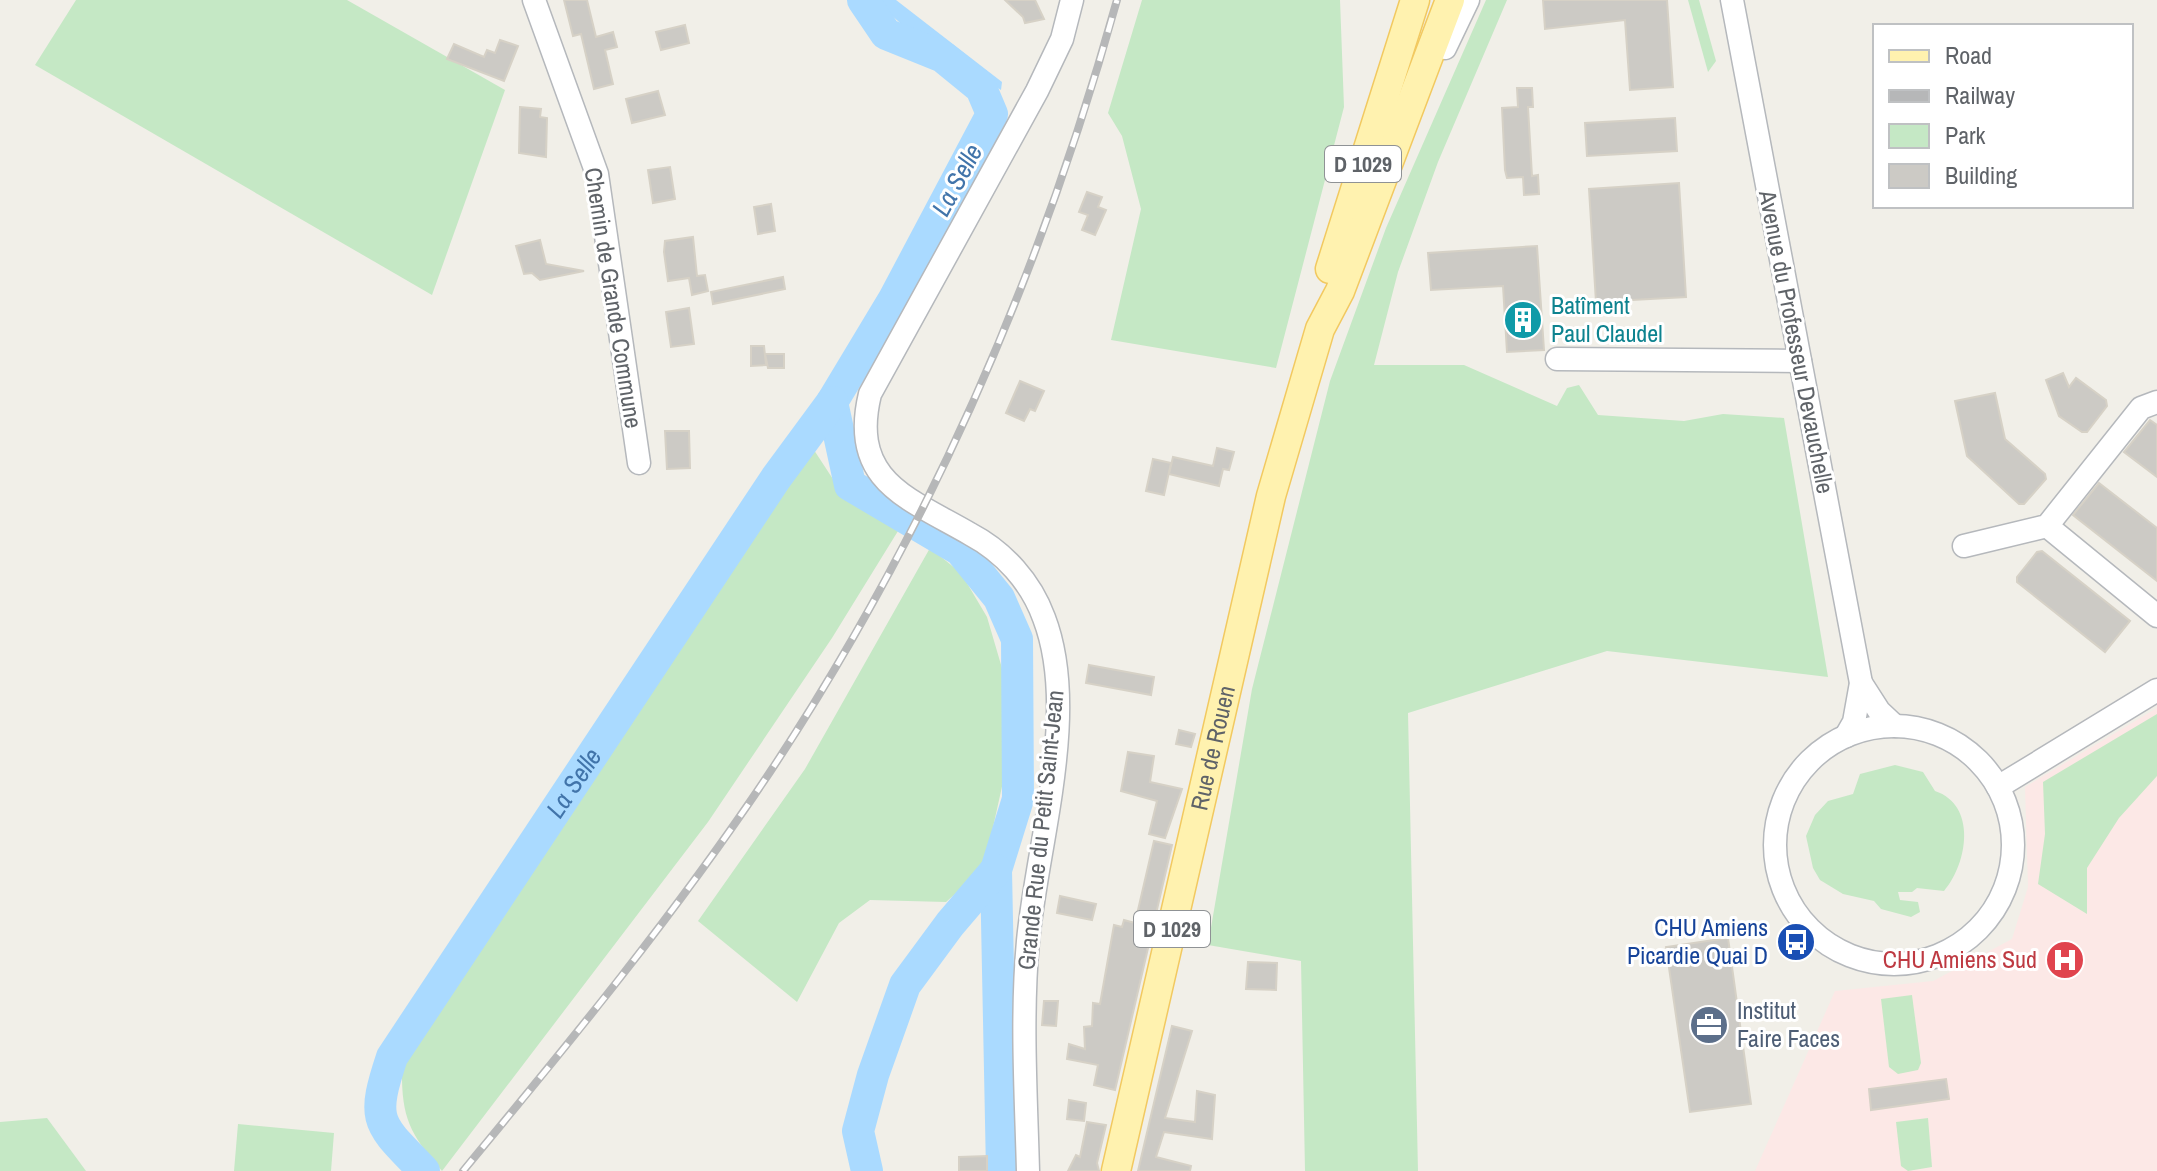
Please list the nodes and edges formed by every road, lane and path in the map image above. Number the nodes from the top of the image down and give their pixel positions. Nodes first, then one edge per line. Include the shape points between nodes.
1 (534, 0) edge
2 (1072, 0) edge
3 (1415, 0) edge
4 (1450, 0) edge
5 (1468, 0) edge
6 (1718, 0) edge
7 (1732, 0) edge
8 (1744, 64) junction
9 (1408, 116) junction
10 (1320, 329) junction
11 (1557, 359) dead end
12 (1800, 361) junction
13 (2157, 402) edge
14 (639, 463) dead end
15 (2047, 526) junction
16 (1964, 546) dead end
17 (2157, 616) edge
18 (1861, 683) junction
19 (2157, 690) edge
20 (1895, 726) junction
21 (1846, 736) junction
22 (1998, 787) junction
23 (1028, 1171) edge
24 (1116, 1171) edge

1 - 14 street, Chemin de Grande Commune via 597,174
2 - 23 street, Grande Rue du Petit Saint-Jean via 1062,39 1037,91 870,394 864,428 885,481 904,499 971,534 1006,560 1037,602 1051,640 1056,726 1027,971
3 - 10 main road, Rue de Rouen / D 1029 via 1320,305
4 - 9 main road, Rue de Rouen / D 1029
5 - 9 street
6 - 8 street via 1730,46
7 - 8 street, Avenue du Professeur Devauchelle
8 - 12 street, Avenue du Professeur Devauchelle
9 - 10 main road, Rue de Rouen / D 1029
10 - 24 main road, Rue de Rouen / D 1029 via 1271,496
11 - 12 street
12 - 18 street, Avenue du Professeur Devauchelle
13 - 15 street via 2141,408
15 - 16 street
15 - 17 street
18 - 20 street
18 - 21 street
19 - 22 street
20 - 21 street
20 - 22 street via 1926,730 1955,743 1980,762
21 - 22 street via 1806,763 1788,790 1776,831 1776,862 1784,891 1809,931 1856,958 1885,963 1924,960 1967,939 1993,910 2009,875 2013,845

